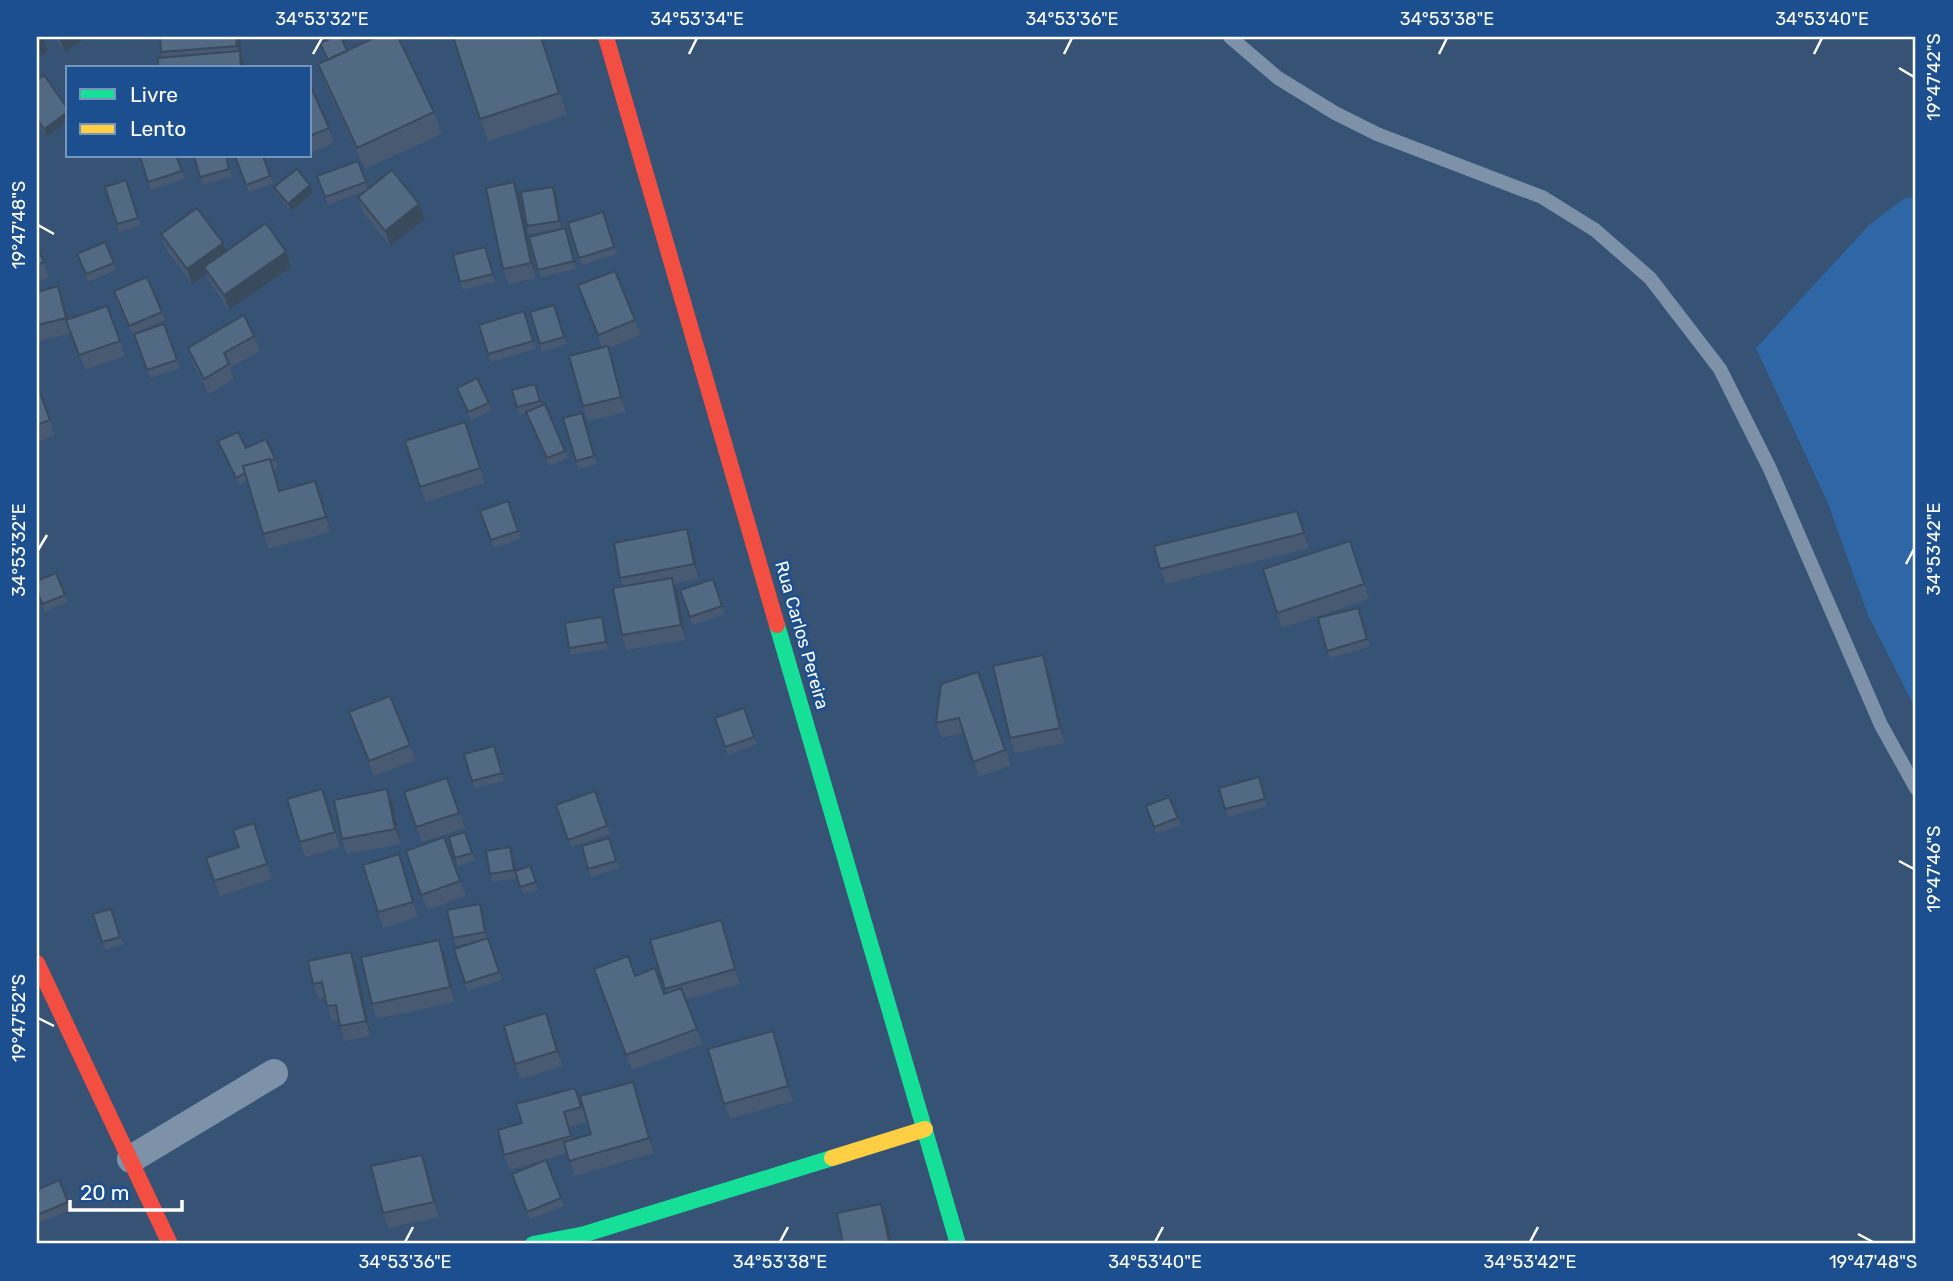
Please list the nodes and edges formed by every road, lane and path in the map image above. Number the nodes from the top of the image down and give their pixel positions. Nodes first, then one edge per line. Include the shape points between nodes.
1 (606, 37) edge
2 (1230, 37) edge
3 (1916, 788) edge
4 (37, 963) edge
5 (274, 1073) dead end
6 (925, 1129) junction
7 (131, 1159) junction
8 (170, 1244) edge
9 (533, 1244) edge
10 (958, 1244) edge

1 - 6 main road, Rua Carlos Pereira
2 - 3 lane via 1278,78 1335,113 1377,134 1542,197 1595,230 1650,278 1720,369 1770,469 1875,714
4 - 7 main road
5 - 7 street
6 - 9 main road via 585,1234
6 - 10 main road, Rua Carlos Pereira
7 - 8 main road

